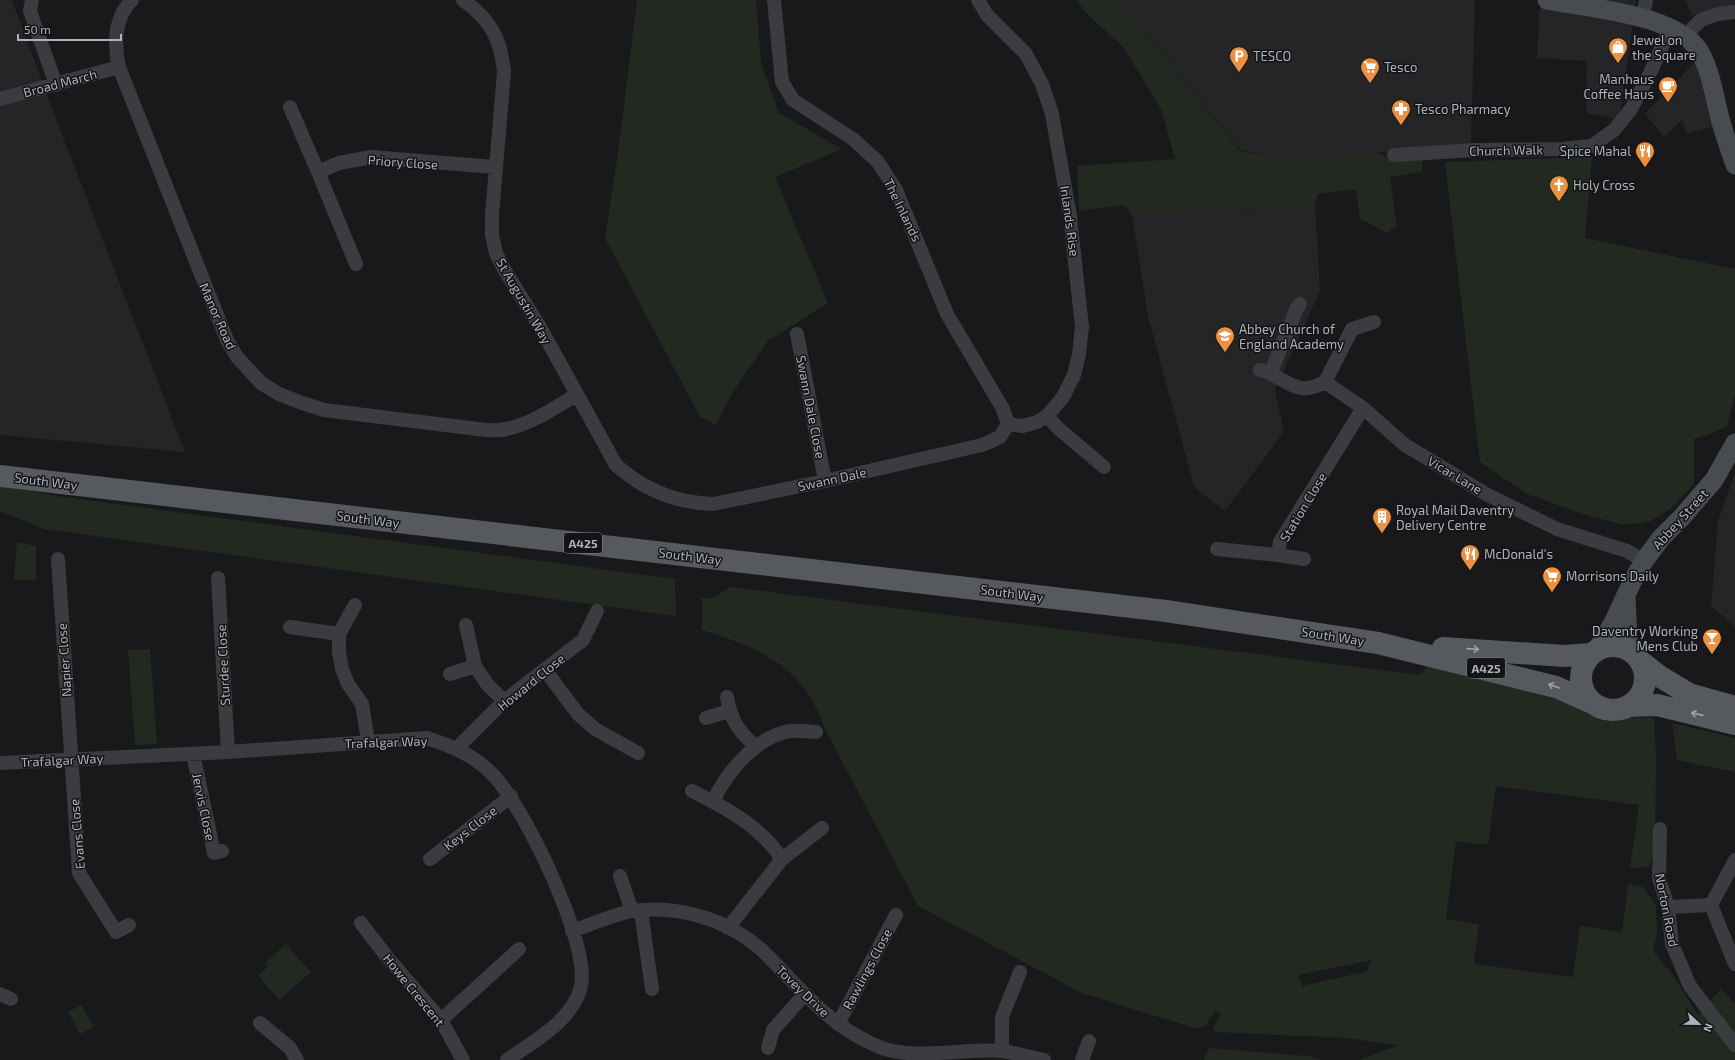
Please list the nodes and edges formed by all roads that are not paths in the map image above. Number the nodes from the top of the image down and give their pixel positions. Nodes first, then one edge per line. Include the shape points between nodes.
1 (32, 0) edge
2 (132, 0) edge
3 (463, 0) edge
4 (774, 0) edge
5 (978, 0) edge
6 (1547, 0) edge
7 (1644, 8) edge
8 (1735, 12) edge
9 (1677, 32) junction
10 (119, 67) junction
11 (56, 85) junction
12 (0, 99) edge
13 (290, 107) dead end
14 (1394, 155) dead end
15 (1735, 165) edge
16 (495, 167) junction
17 (318, 172) junction
18 (356, 264) dead end
19 (1300, 304) dead end
20 (1374, 322) dead end
21 (797, 334) dead end
22 (1325, 382) junction
23 (576, 395) junction
24 (1363, 408) junction
25 (1048, 416) junction
26 (1008, 424) junction
27 (1735, 443) edge
28 (1104, 467) dead end
29 (0, 476) edge
30 (825, 481) junction
31 (649, 489) joint
32 (1217, 549) dead end
33 (1278, 555) junction
34 (58, 559) dead end
35 (1304, 559) dead end
36 (1644, 561) junction
37 (218, 578) dead end
38 (1626, 596) junction
39 (355, 605) dead end
40 (597, 611) dead end
41 (466, 625) dead end
42 (290, 627) dead end
43 (339, 634) junction
44 (1378, 643) junction
45 (1594, 652) junction
46 (1637, 657) junction
47 (475, 666) junction
48 (545, 670) junction
49 (450, 674) dead end
50 (727, 697) dead end
51 (504, 701) junction
52 (1590, 702) junction
53 (1629, 706) junction
54 (1735, 707) edge
55 (729, 711) junction
56 (706, 718) dead end
57 (1735, 724) edge
58 (816, 732) dead end
59 (368, 741) junction
60 (755, 746) junction
61 (457, 748) junction
62 (228, 752) junction
63 (638, 753) dead end
64 (193, 754) junction
65 (71, 760) junction
66 (0, 763) edge
67 (692, 791) dead end
68 (510, 796) junction
69 (713, 801) junction
70 (822, 828) dead end
71 (1660, 829) dead end
72 (222, 851) dead end
73 (430, 859) dead end
74 (782, 859) junction
75 (1735, 860) edge
76 (620, 876) dead end
77 (1711, 905) junction
78 (1668, 907) junction
79 (636, 911) junction
80 (896, 914) dead end
81 (361, 923) dead end
82 (129, 925) dead end
83 (728, 928) junction
84 (572, 931) junction
85 (519, 949) dead end
86 (1735, 964) edge
87 (1020, 972) dead end
88 (652, 989) dead end
89 (804, 995) junction
90 (441, 1020) junction
91 (260, 1022) dead end
92 (838, 1024) junction
93 (1090, 1041) dead end
94 (1735, 1045) edge
95 (768, 1048) dead end
96 (1002, 1051) junction
97 (920, 1056) edge
98 (297, 1060) edge
99 (463, 1060) edge
100 (507, 1060) edge
101 (1044, 1060) edge
102 (1082, 1060) edge

1 - 11 street via 30,11
2 - 10 street via 118,26 115,48
3 - 16 street, St Augustin Way via 489,25 497,36 502,51 504,72
4 - 26 street, The Inlands via 782,82 793,100 853,139 878,162 889,178 911,222 947,314 1003,409
5 - 25 street, Inlands Rise via 987,15 1026,54 1042,84 1059,145 1070,216 1082,327 1074,375 1063,397
6 - 7 main road
7 - 9 main road
8 - 9 street via 1718,14
9 - 14 street, Church Walk via 1650,73 1631,109 1614,130 1592,146
9 - 15 main road via 1699,50 1708,69
10 - 11 street, Broad March
10 - 23 street, Manor Road via 227,340 237,357 261,383 279,394 324,410 500,430 525,422
11 - 12 street, Broad March
13 - 17 street
16 - 17 street, Priory Close via 371,157 339,163
16 - 23 street, St Augustin Way via 492,235 496,252
17 - 18 street
19 - 22 street via 1265,371 1291,386 1316,387
20 - 22 street via 1352,329
21 - 30 street, Swann Dale Close
22 - 24 street, Vicar Lane
23 - 31 street, St Augustin Way via 616,465 630,478
24 - 33 street, Station Close via 1280,542
24 - 36 street, Vicar Lane via 1405,445 1486,494 1557,529 1627,551
25 - 26 street, Inlands Rise via 1023,426
25 - 28 street via 1059,429
26 - 30 street, Swann Dale via 1000,437 982,445
27 - 36 main road, Abbey Street via 1714,480 1661,538
29 - 44 main road, South Way / A425 via 1166,611
30 - 31 street, Swann Dale via 713,504 695,504 666,497
32 - 33 street, Station Close
33 - 35 street
34 - 65 street, Napier Close
36 - 38 main road, Abbey Street
37 - 62 street, Sturdee Close
38 - 45 main road, Abbey Street
38 - 46 main road, Abbey Street via 1628,641
39 - 43 street
40 - 48 street, Howard Close via 583,640
41 - 47 street
42 - 43 street
43 - 59 street via 342,669 348,684 362,704
44 -> 45 main road, A425 via 1564,656
52 -> 44 main road, A425 via 1556,686
45 - 46 main road via 1607,646 1619,646
45 - 52 main road via 1584,662 1580,673 1580,684
46 - 53 main road via 1645,674 1643,690 1638,700
46 - 54 main road via 1659,676 1689,694
47 - 49 street
47 - 51 street via 487,684
48 - 51 street, Howard Close
48 - 63 street via 578,714 595,729
50 - 55 street
51 - 61 street, Howard Close
52 - 53 main road via 1606,710 1615,711
57 -> 53 main road via 1657,705
55 - 56 street
55 - 60 street via 737,729
58 - 60 street via 786,731
59 - 61 street, Trafalgar Way via 428,738
59 - 62 street, Trafalgar Way
60 - 69 street via 721,785
61 - 68 street, Trafalgar Way via 495,776
62 - 64 street, Trafalgar Way
64 - 65 street, Trafalgar Way
64 - 72 street, Jervis Close via 214,853
65 - 66 street, Trafalgar Way
65 - 82 street, Evans Close via 79,873 116,932
67 - 69 street
68 - 73 street, Keys Close
68 - 84 street, Trafalgar Way via 556,882
69 - 74 street via 753,826 772,844
70 - 74 street
71 - 78 street, Norton Road via 1659,878
74 - 83 street
75 - 77 street
76 - 79 street
77 - 78 street
77 - 86 street
78 - 94 street, Norton Road via 1672,944 1690,986
79 - 83 street, Tovey Drive via 686,912
79 - 84 street, Tovey Drive
79 - 88 street
80 - 92 street, Rawlings Close
81 - 90 street, Howe Crescent
83 - 89 street, Tovey Drive via 752,942 767,955
84 - 100 street, Trafalgar Way via 582,961 581,989 568,1014
85 - 90 street
87 - 96 street via 1002,1017
89 - 92 street, Tovey Drive
89 - 95 street via 773,1030
90 - 99 street, Howe Crescent
91 - 98 street via 290,1048
92 - 97 street, Tovey Drive via 883,1048
93 - 102 street
96 - 97 street, Tovey Drive
96 - 101 street, Tovey Drive

